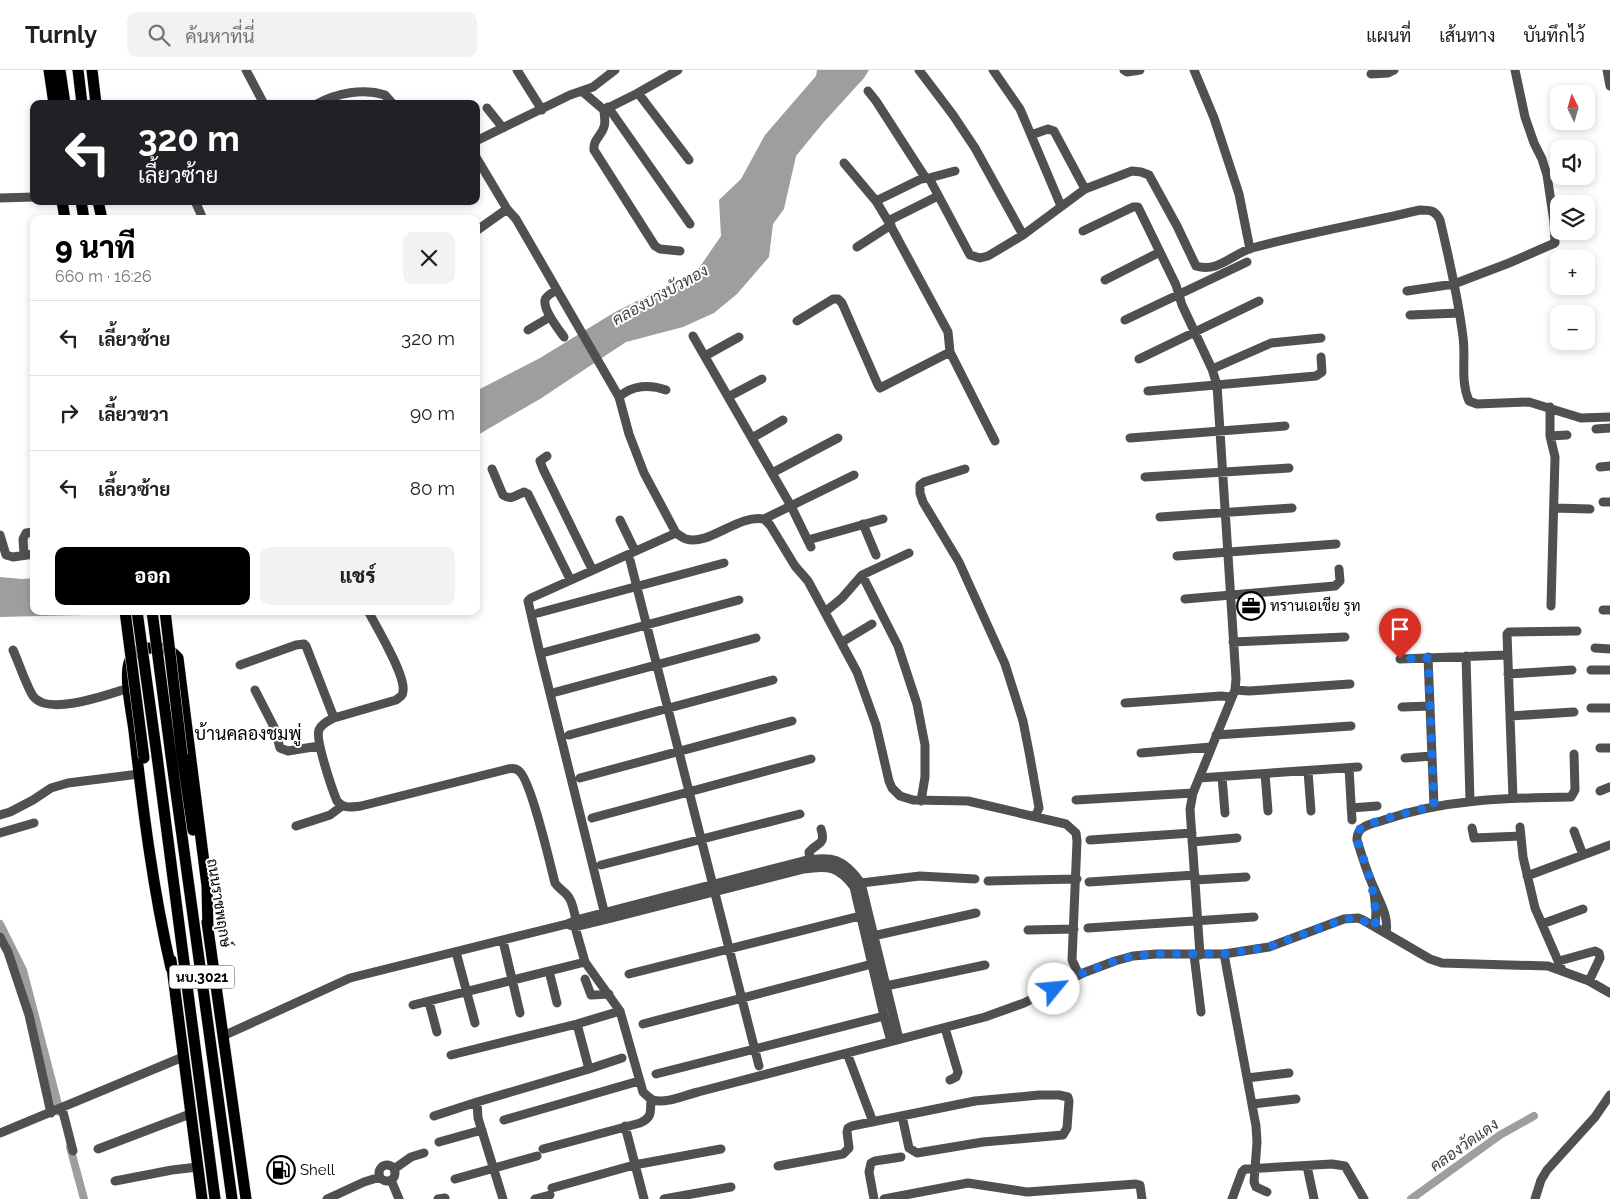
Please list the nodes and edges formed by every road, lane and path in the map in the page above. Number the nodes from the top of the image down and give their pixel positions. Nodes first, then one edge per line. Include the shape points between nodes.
1 (49, 70) edge
2 (60, 70) edge
3 (78, 70) edge
4 (92, 70) edge
5 (246, 70) edge
6 (517, 70) edge
7 (615, 70) edge
8 (678, 70) edge
9 (919, 70) edge
10 (993, 70) edge
11 (1124, 70) edge
12 (1140, 70) edge
13 (1194, 70) edge
14 (1394, 70) edge
15 (1515, 70) edge
16 (1607, 70) edge
17 (1371, 74) dead end
18 (1610, 86) edge
19 (868, 91) dead end
20 (583, 92) junction
21 (638, 93) junction
22 (53, 100) edge
23 (64, 100) edge
24 (82, 100) edge
25 (96, 100) edge
26 (262, 100) edge
27 (327, 100) edge
28 (389, 100) edge
29 (488, 108) dead end
30 (606, 109) junction
31 (542, 110) junction
32 (503, 128) junction
33 (1031, 135) junction
34 (480, 139) edge
35 (689, 160) dead end
36 (844, 163) dead end
37 (480, 164) edge
38 (955, 171) dead end
39 (927, 178) junction
40 (1084, 189) junction
41 (938, 196) junction
42 (30, 197) edge
43 (0, 198) edge
44 (876, 201) junction
45 (1062, 206) junction
46 (507, 209) junction
47 (889, 223) junction
48 (690, 224) dead end
49 (480, 228) edge
50 (1083, 231) dead end
51 (1023, 235) junction
52 (857, 247) dead end
53 (1250, 249) junction
54 (680, 250) dead end
55 (1160, 252) junction
56 (1247, 262) dead end
57 (1105, 280) dead end
58 (1454, 284) junction
59 (557, 290) junction
60 (1407, 291) dead end
61 (1179, 294) junction
62 (1259, 301) dead end
63 (1459, 313) junction
64 (1410, 315) dead end
65 (550, 317) junction
66 (1125, 320) dead end
67 (797, 321) dead end
68 (528, 330) dead end
69 (1196, 331) junction
70 (693, 336) dead end
71 (564, 337) dead end
72 (739, 337) dead end
73 (1321, 338) dead end
74 (950, 352) junction
75 (705, 356) junction
76 (1322, 357) dead end
77 (1140, 359) dead end
78 (1212, 369) junction
79 (762, 379) dead end
80 (1217, 385) junction
81 (666, 390) dead end
82 (1148, 390) dead end
83 (619, 397) junction
84 (728, 397) junction
85 (1550, 407) junction
86 (1610, 417) edge
87 (783, 420) dead end
88 (1285, 426) dead end
89 (1610, 428) edge
90 (1596, 429) dead end
91 (1220, 431) junction
92 (1567, 435) dead end
93 (1550, 436) junction
94 (752, 438) junction
95 (838, 438) dead end
96 (1130, 438) dead end
97 (995, 441) dead end
98 (547, 456) dead end
99 (1610, 466) edge
100 (1600, 467) dead end
101 (492, 468) dead end
102 (1289, 468) dead end
103 (965, 469) dead end
104 (1223, 472) junction
105 (772, 473) junction
106 (854, 475) dead end
107 (1145, 477) dead end
108 (791, 506) junction
109 (1292, 508) dead end
110 (1555, 508) junction
111 (1590, 509) dead end
112 (1225, 512) junction
113 (1160, 517) dead end
114 (883, 518) dead end
115 (764, 519) junction
116 (620, 520) dead end
117 (863, 524) junction
118 (30, 532) edge
119 (676, 533) junction
120 (0, 536) edge
121 (1336, 544) dead end
122 (635, 550) junction
123 (1228, 552) junction
124 (908, 553) dead end
125 (29, 555) edge
126 (876, 555) dead end
127 (1177, 556) dead end
128 (630, 560) dead end
129 (724, 563) dead end
130 (592, 569) junction
131 (1339, 569) dead end
132 (862, 575) junction
133 (570, 579) junction
134 (637, 586) junction
135 (1231, 595) junction
136 (1185, 598) dead end
137 (739, 600) dead end
138 (1552, 606) dead end
139 (825, 612) junction
140 (538, 613) dead end
141 (126, 615) edge
142 (138, 615) edge
143 (153, 615) edge
144 (165, 615) edge
145 (370, 615) edge
146 (872, 624) dead end
147 (646, 625) junction
148 (1577, 631) dead end
149 (1345, 637) dead end
150 (756, 638) dead end
151 (842, 642) junction
152 (1233, 642) junction
153 (1595, 648) dead end
154 (1610, 649) edge
155 (14, 650) dead end
156 (546, 652) dead end
157 (1507, 655) junction
158 (1466, 656) junction
159 (1428, 658) junction
160 (1400, 659) dead end
161 (657, 664) junction
162 (240, 665) dead end
163 (1572, 670) dead end
164 (1591, 670) dead end
165 (1610, 670) edge
166 (1508, 674) junction
167 (773, 680) dead end
168 (1350, 684) dead end
169 (129, 688) junction
170 (255, 690) dead end
171 (556, 692) dead end
172 (1233, 693) junction
173 (1125, 703) dead end
174 (1402, 706) dead end
175 (1430, 706) junction
176 (669, 708) junction
177 (1592, 708) dead end
178 (1610, 708) edge
179 (1574, 712) dead end
180 (1510, 716) junction
181 (334, 718) junction
182 (792, 721) dead end
183 (1350, 726) dead end
184 (569, 735) dead end
185 (1216, 735) junction
186 (320, 746) junction
187 (1211, 747) junction
188 (1600, 748) dead end
189 (1610, 748) edge
190 (680, 751) junction
191 (1141, 753) dead end
192 (1574, 754) dead end
193 (177, 755) junction
194 (1432, 756) junction
195 (1405, 758) dead end
196 (811, 759) dead end
197 (1349, 768) junction
198 (1358, 768) dead end
199 (1308, 771) junction
200 (139, 774) junction
201 (1265, 774) junction
202 (1222, 777) junction
203 (580, 778) dead end
204 (1199, 778) junction
205 (1610, 787) edge
206 (690, 791) junction
207 (1600, 791) dead end
208 (1193, 793) junction
209 (1513, 798) junction
210 (1076, 800) dead end
211 (921, 801) junction
212 (1470, 801) junction
213 (342, 806) junction
214 (1377, 806) dead end
215 (1434, 806) junction
216 (1351, 808) junction
217 (1311, 811) dead end
218 (10, 812) junction
219 (1268, 812) dead end
220 (1225, 813) dead end
221 (800, 814) dead end
222 (0, 815) edge
223 (1035, 817) junction
224 (592, 818) dead end
225 (1352, 820) dead end
226 (34, 823) dead end
227 (296, 826) dead end
228 (15, 828) junction
229 (1472, 828) dead end
230 (821, 829) dead end
231 (1574, 831) dead end
232 (0, 833) edge
233 (1192, 838) junction
234 (1237, 838) dead end
235 (701, 839) junction
236 (1090, 840) dead end
237 (1610, 845) edge
238 (1583, 855) junction
239 (810, 859) junction
240 (601, 865) dead end
241 (1527, 876) junction
242 (1246, 877) dead end
243 (1195, 878) junction
244 (975, 879) dead end
245 (1077, 879) junction
246 (988, 881) dead end
247 (1090, 882) dead end
248 (858, 885) junction
249 (714, 888) junction
250 (1374, 889) junction
251 (1583, 908) dead end
252 (976, 913) dead end
253 (606, 915) junction
254 (860, 916) junction
255 (1254, 917) dead end
256 (1198, 921) junction
257 (574, 924) junction
258 (1542, 924) junction
259 (1375, 927) junction
260 (1088, 928) dead end
261 (1074, 929) junction
262 (208, 930) junction
263 (1028, 930) dead end
264 (1386, 933) junction
265 (873, 936) junction
266 (0, 937) edge
267 (503, 941) junction
268 (729, 949) junction
269 (456, 952) junction
270 (1197, 954) junction
271 (1224, 954) junction
272 (586, 962) junction
273 (872, 964) junction
274 (985, 965) dead end
275 (1560, 966) junction
276 (171, 968) junction
277 (550, 971) junction
278 (629, 974) dead end
279 (1079, 975) junction
280 (585, 979) dead end
281 (513, 981) junction
282 (1589, 981) junction
283 (886, 986) junction
284 (467, 993) junction
285 (1610, 993) edge
286 (609, 994) junction
287 (741, 999) junction
288 (429, 1002) junction
289 (557, 1003) dead end
290 (413, 1005) dead end
291 (620, 1011) junction
292 (1201, 1012) dead end
293 (520, 1013) dead end
294 (884, 1016) junction
295 (475, 1023) dead end
296 (577, 1024) junction
297 (643, 1024) dead end
298 (945, 1028) junction
299 (437, 1032) dead end
300 (223, 1036) junction
301 (895, 1040) junction
302 (755, 1050) junction
303 (847, 1053) junction
304 (452, 1055) dead end
305 (182, 1057) junction
306 (622, 1058) dead end
307 (759, 1066) dead end
308 (589, 1069) junction
309 (1289, 1072) dead end
310 (656, 1074) dead end
311 (1247, 1078) junction
312 (950, 1080) dead end
313 (639, 1081) junction
314 (1610, 1095) edge
315 (651, 1099) junction
316 (1296, 1099) dead end
317 (477, 1102) junction
318 (1253, 1104) junction
319 (62, 1108) junction
320 (51, 1113) junction
321 (190, 1114) junction
322 (434, 1116) dead end
323 (902, 1116) junction
324 (504, 1120) dead end
325 (873, 1122) junction
326 (625, 1126) junction
327 (482, 1130) junction
328 (0, 1133) edge
329 (439, 1142) dead end
330 (98, 1149) dead end
331 (721, 1149) dead end
332 (73, 1151) dead end
333 (424, 1153) dead end
334 (901, 1157) dead end
335 (634, 1165) junction
336 (778, 1166) dead end
337 (1307, 1166) junction
338 (198, 1167) junction
339 (494, 1168) junction
340 (1254, 1168) junction
341 (394, 1169) junction
342 (380, 1177) junction
343 (455, 1179) dead end
344 (391, 1180) junction
345 (116, 1181) dead end
346 (731, 1187) dead end
347 (1267, 1192) dead end
348 (1005, 1194) edge
349 (202, 1196) edge
350 (216, 1199) edge
351 (232, 1199) edge
352 (246, 1199) edge
353 (327, 1199) edge
354 (399, 1199) edge
355 (503, 1199) edge
356 (535, 1199) edge
357 (644, 1199) edge
358 (664, 1199) edge
359 (874, 1199) edge
360 (884, 1199) edge
361 (1142, 1199) edge
362 (1232, 1199) edge
363 (1314, 1199) edge
364 (1364, 1199) edge
365 (1535, 1199) edge

1 - 22 main road
2 - 23 main road
3 - 24 main road
4 - 25 main road
5 - 26 street
6 - 31 street
7 - 20 street
8 - 21 street
9 - 51 street via 975,148
10 - 33 street via 1020,109
11 - 12 street
13 - 53 street via 1239,194
14 - 17 street
15 - 58 street via 1524,117 1547,175 1556,240 1553,245
16 - 18 street
19 - 39 street
20 - 30 street
20 - 31 street
21 - 30 street
21 - 35 street
27 - 28 street via 339,95 368,92 385,95
29 - 32 street
30 - 48 street
30 - 54 street via 605,126 596,139 594,150 655,246
31 - 32 street
32 - 34 street
33 - 40 street via 1048,129 1054,131
33 - 45 street
36 - 44 street
37 - 46 street
38 - 39 street
39 - 41 street
39 - 44 street
40 - 45 street
40 - 53 street via 1132,172 1141,172 1155,184 1196,266 1204,269 1214,267
41 - 47 street
41 - 51 street via 970,255 988,256
42 - 43 street
44 - 47 street
45 - 51 street
46 - 49 street
46 - 59 street
47 - 52 street
47 - 74 street via 948,332
50 - 55 street via 1138,207
53 - 58 street via 1431,210 1440,220
55 - 57 street
55 - 61 street
56 - 61 street
58 - 60 street
58 - 63 street
59 - 65 street via 544,302
59 - 83 street
61 - 66 street
61 - 69 street
62 - 69 street
63 - 64 street
63 - 85 street via 1464,389 1469,401 1478,404 1529,402
65 - 68 street
65 - 71 street
67 - 74 street via 833,299 842,303 880,388
69 - 77 street
69 - 78 street
70 - 75 street
72 - 75 street
73 - 78 street via 1271,343
74 - 97 street
75 - 84 street
76 - 80 street via 1322,372 1316,376
78 - 80 street
79 - 84 street
80 - 82 street
80 - 91 street
81 - 83 street via 645,386
83 - 119 street via 644,473
84 - 94 street
85 - 86 street via 1581,418
85 - 93 street
87 - 94 street
88 - 91 street
89 - 90 street
91 - 96 street
91 - 104 street
92 - 93 street
93 - 110 street via 1555,457
94 - 105 street
95 - 105 street
98 - 130 street via 540,461 543,469
99 - 100 street
101 - 133 street via 506,498 524,492 528,494
102 - 104 street
103 - 223 street via 924,482 920,485 920,494 959,562 1006,664 1025,730 1038,808
104 - 107 street
104 - 112 street
105 - 108 street
106 - 108 street
108 - 115 street
108 - 117 street via 810,544
109 - 112 street
110 - 111 street
110 - 138 street
112 - 113 street
112 - 123 street
114 - 117 street
115 - 119 street via 749,519 702,539 686,539
115 - 139 street via 808,581
116 - 122 street
117 - 126 street
118 - 125 street via 23,539
119 - 122 street
120 - 125 street via 9,557
121 - 123 street
122 - 130 street
123 - 127 street
123 - 135 street
124 - 132 street
128 - 134 street
129 - 134 street
130 - 133 street
131 - 135 street via 1340,581 1336,586
132 - 139 street
132 - 211 street via 898,646 918,704 925,745
133 - 253 street via 531,598 528,606
134 - 140 street
134 - 147 street
135 - 136 street
135 - 152 street
137 - 147 street
139 - 151 street
141 - 276 main road, นบ.3021, bridge via 169,929
142 - 350 main road, นบ.3021, bridge
143 - 193 main road, ถนนราชพฤกษ์ / นบ.3021, bridge
144 - 193 main road, ถนนราชพฤกษ์ / นบ.3021, bridge
145 - 181 street via 400,674 404,689 402,695 396,700
146 - 151 street
147 - 156 street
147 - 161 street
148 - 157 street via 1509,632 1506,634
149 - 152 street
150 - 161 street
151 - 211 street via 865,692 892,788 900,796
152 - 172 street via 1236,679
153 - 154 street
155 - 169 street via 34,697 43,703 88,701
157 - 158 street
157 - 166 street
158 - 159 street
158 - 212 street
159 - 160 street
159 - 175 street
161 - 171 street
161 - 176 street
162 - 181 street via 304,644
163 - 166 street
164 - 165 street
166 - 180 street
167 - 176 street
168 - 172 street
169 - 200 main road
169 - 262 main road via 127,671 133,654 140,649 173,651 178,658 207,886
170 - 186 street via 274,727 280,748 288,751
172 - 173 street
172 - 185 street
174 - 175 street
175 - 194 street
176 - 184 street
176 - 190 street
177 - 178 street
179 - 180 street
180 - 209 street
181 - 186 street via 319,728
182 - 190 street
183 - 185 street
185 - 187 street
186 - 213 street via 334,794
187 - 191 street
187 - 204 street
188 - 189 street
190 - 203 street
190 - 206 street
192 - 209 street via 1574,790 1571,797
193 - 262 main road, ถนนราชพฤกษ์ / นบ.3021
193 - 351 main road, ถนนราชพฤกษ์ / นบ.3021
194 - 195 street
194 - 215 street
196 - 206 street
197 - 198 street
197 - 199 street
197 - 216 street
199 - 201 street
199 - 217 street
200 - 218 street via 68,782
200 - 276 main road
201 - 202 street
201 - 219 street
202 - 204 street
202 - 220 street
204 - 208 street
205 - 207 street
206 - 224 street
206 - 235 street
208 - 210 street
208 - 233 street via 1190,808
209 - 212 street
211 - 223 street via 968,801
212 - 215 street
213 - 227 street via 330,814
213 - 257 street via 361,806 513,768 519,771 533,802 555,883 568,896
214 - 216 street
215 - 250 street via 1360,828 1357,840
216 - 225 street
218 - 222 street
218 - 228 street
221 - 235 street
223 - 245 street via 1066,824 1076,833
226 - 228 street
228 - 232 street
229 - 241 street via 1474,838 1520,831
230 - 239 street via 824,837 809,852
231 - 238 street
233 - 234 street
233 - 236 street
233 - 243 street
235 - 240 street
235 - 249 street
237 - 238 street
238 - 241 street
239 - 248 street via 822,857 839,861 854,873
239 - 249 street
241 - 258 street
242 - 243 street
243 - 247 street
243 - 256 street
244 - 248 street via 920,876
245 - 246 street
245 - 261 street
248 - 249 street via 835,869 821,866
248 - 254 street
248 - 265 street
249 - 253 street
249 - 268 street
250 - 259 street
250 - 264 street via 1388,924
251 - 258 street
252 - 265 street
253 - 257 street
254 - 268 street
254 - 273 street
255 - 256 street
256 - 260 street
256 - 270 street
257 - 267 street
257 - 272 street
258 - 275 street
259 - 264 street
259 - 271 street via 1358,918 1344,919 1269,947
261 - 263 street
261 - 279 street via 1072,962
262 - 300 main road, ถนนราชพฤกษ์ / นบ.3021
264 - 275 street via 1442,964
265 - 283 street
266 - 320 street via 29,1015
267 - 269 street
267 - 281 street
268 - 278 street
268 - 287 street
269 - 284 street
269 - 300 street via 350,978
270 - 271 street
270 - 279 street via 1133,956
270 - 292 street
271 - 311 street
272 - 277 street
272 - 286 street
273 - 287 street
273 - 294 street
274 - 283 street
275 - 282 street
275 - 282 street via 1596,951 1600,958
276 - 305 main road, นบ.3021
277 - 281 street
277 - 289 street
279 - 298 street via 1024,1003
280 - 286 street via 591,995
281 - 284 street
281 - 293 street
282 - 285 street
283 - 301 street
284 - 288 street
284 - 295 street
286 - 291 street
287 - 297 street
287 - 302 street
288 - 290 street
288 - 299 street
291 - 296 street
291 - 313 street
294 - 301 street
294 - 302 street
296 - 304 street
296 - 308 street
298 - 301 street
298 - 312 street via 958,1072
300 - 352 main road, ถนนราชพฤกษ์ / นบ.3021
301 - 303 street
302 - 307 street
302 - 310 street
303 - 315 street via 664,1101
303 - 325 street
305 - 319 street
305 - 321 main road, นบ.3021
306 - 308 street
308 - 317 street
309 - 311 street
311 - 318 street
313 - 315 street via 643,1092
313 - 324 street
314 - 365 street via 1595,1117 1547,1170
315 - 326 street via 647,1120
316 - 318 street
317 - 322 street
317 - 327 street
318 - 340 street via 1257,1142
319 - 320 street
319 - 332 street
320 - 328 street
321 - 330 street
321 - 338 main road, นบ.3021
323 - 323 street via 909,1148 917,1153 983,1142 1063,1136 1070,1101 1059,1095 994,1099
323 - 325 street
325 - 336 street via 848,1128 849,1148 843,1154
326 - 335 street
326 - 339 street
327 - 329 street
327 - 339 street
331 - 335 street
333 - 341 street via 411,1157
334 - 359 street via 871,1163 869,1172
335 - 356 street
335 - 357 street
337 - 340 street
337 - 363 street
337 - 364 street via 1346,1166
338 - 345 street
338 - 349 main road, นบ.3021
339 - 343 street
339 - 355 street
340 - 347 street via 1255,1186
340 - 362 street via 1244,1170
341 - 342 street via 384,1166
341 - 344 street via 395,1176
342 - 344 street via 385,1181
342 - 353 street
344 - 354 street
346 - 358 street
348 - 360 street via 983,1184 968,1183
348 - 361 street via 1136,1184 1140,1185

